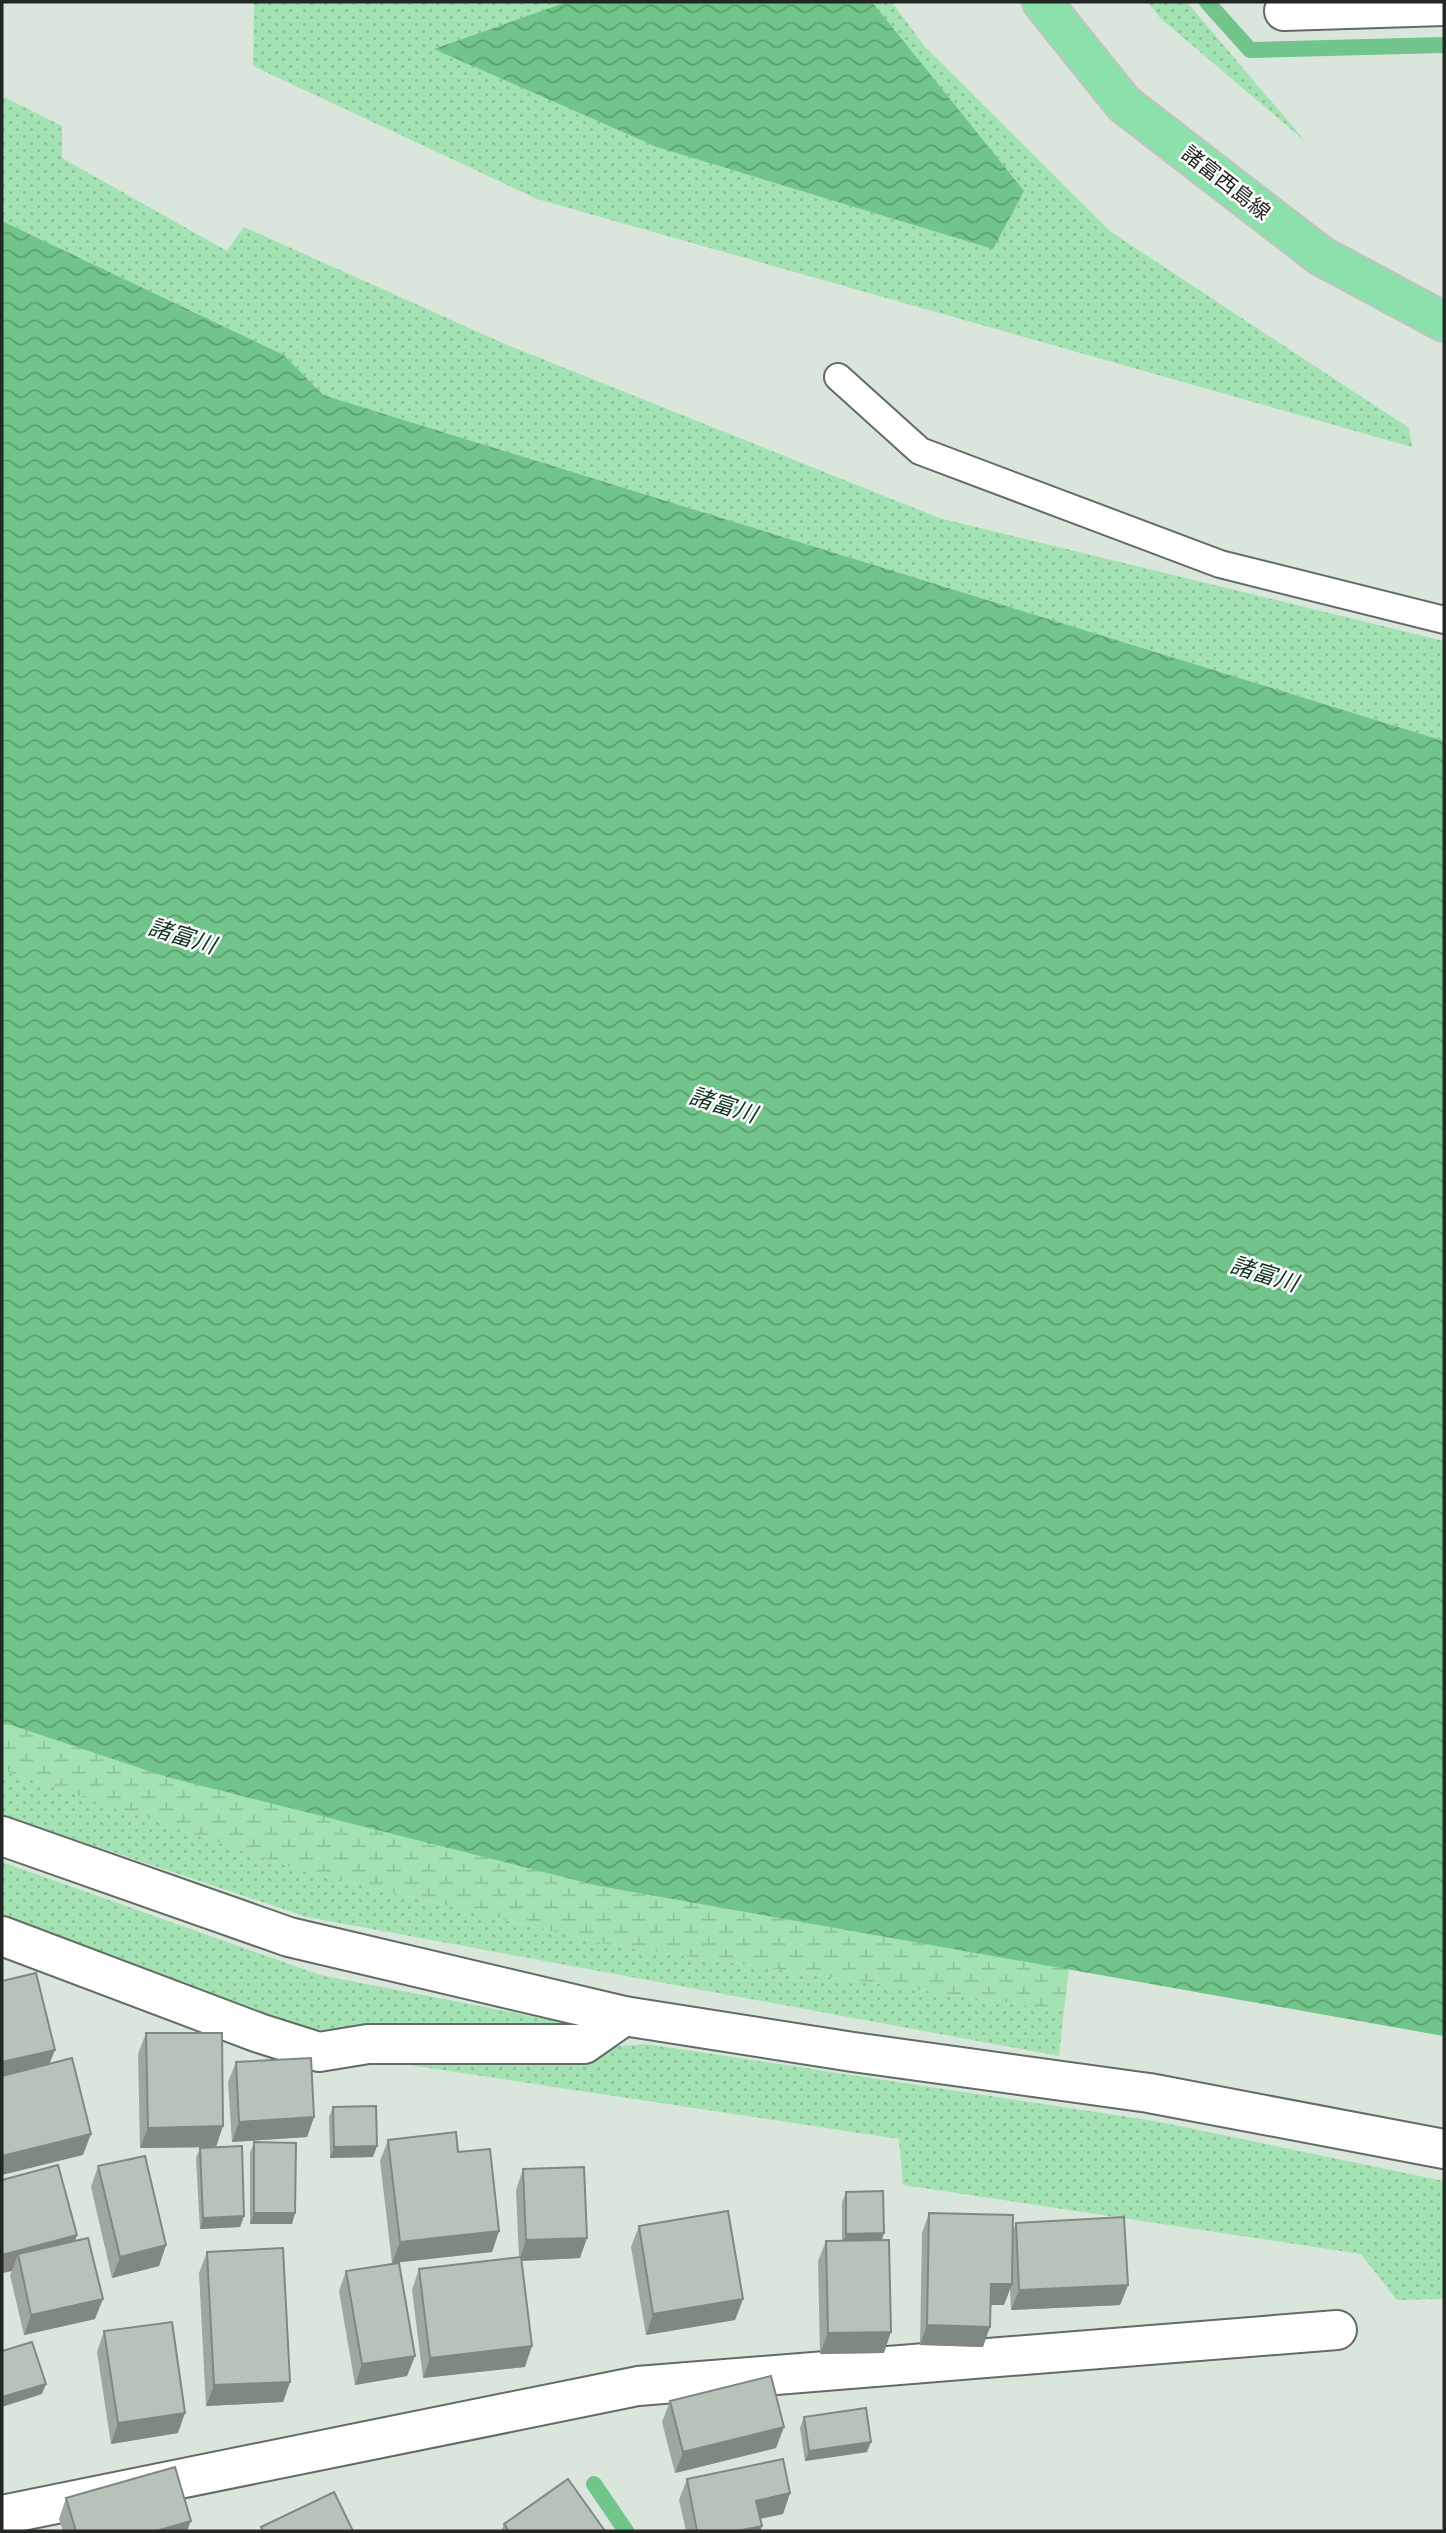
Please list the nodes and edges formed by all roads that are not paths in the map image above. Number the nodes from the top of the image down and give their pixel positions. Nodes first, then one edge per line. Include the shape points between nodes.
1 (1042, 2) edge
2 (1444, 6) edge
3 (1284, 11) dead end
4 (1444, 322) edge
5 (838, 377) dead end
6 (1444, 620) edge
7 (2, 1836) edge
8 (2, 1936) edge
9 (624, 2015) junction
10 (1444, 2148) edge
11 (1337, 2330) dead end
12 (6, 2516) edge

1 - 4 main road, 諸富西島線 via 1124,104 1321,256
2 - 3 street
5 - 6 lane via 920,451 1220,564
7 - 9 street via 289,1937
8 - 9 street via 319,2052 368,2044 584,2044
9 - 10 street via 1149,2093
11 - 12 street via 638,2386

